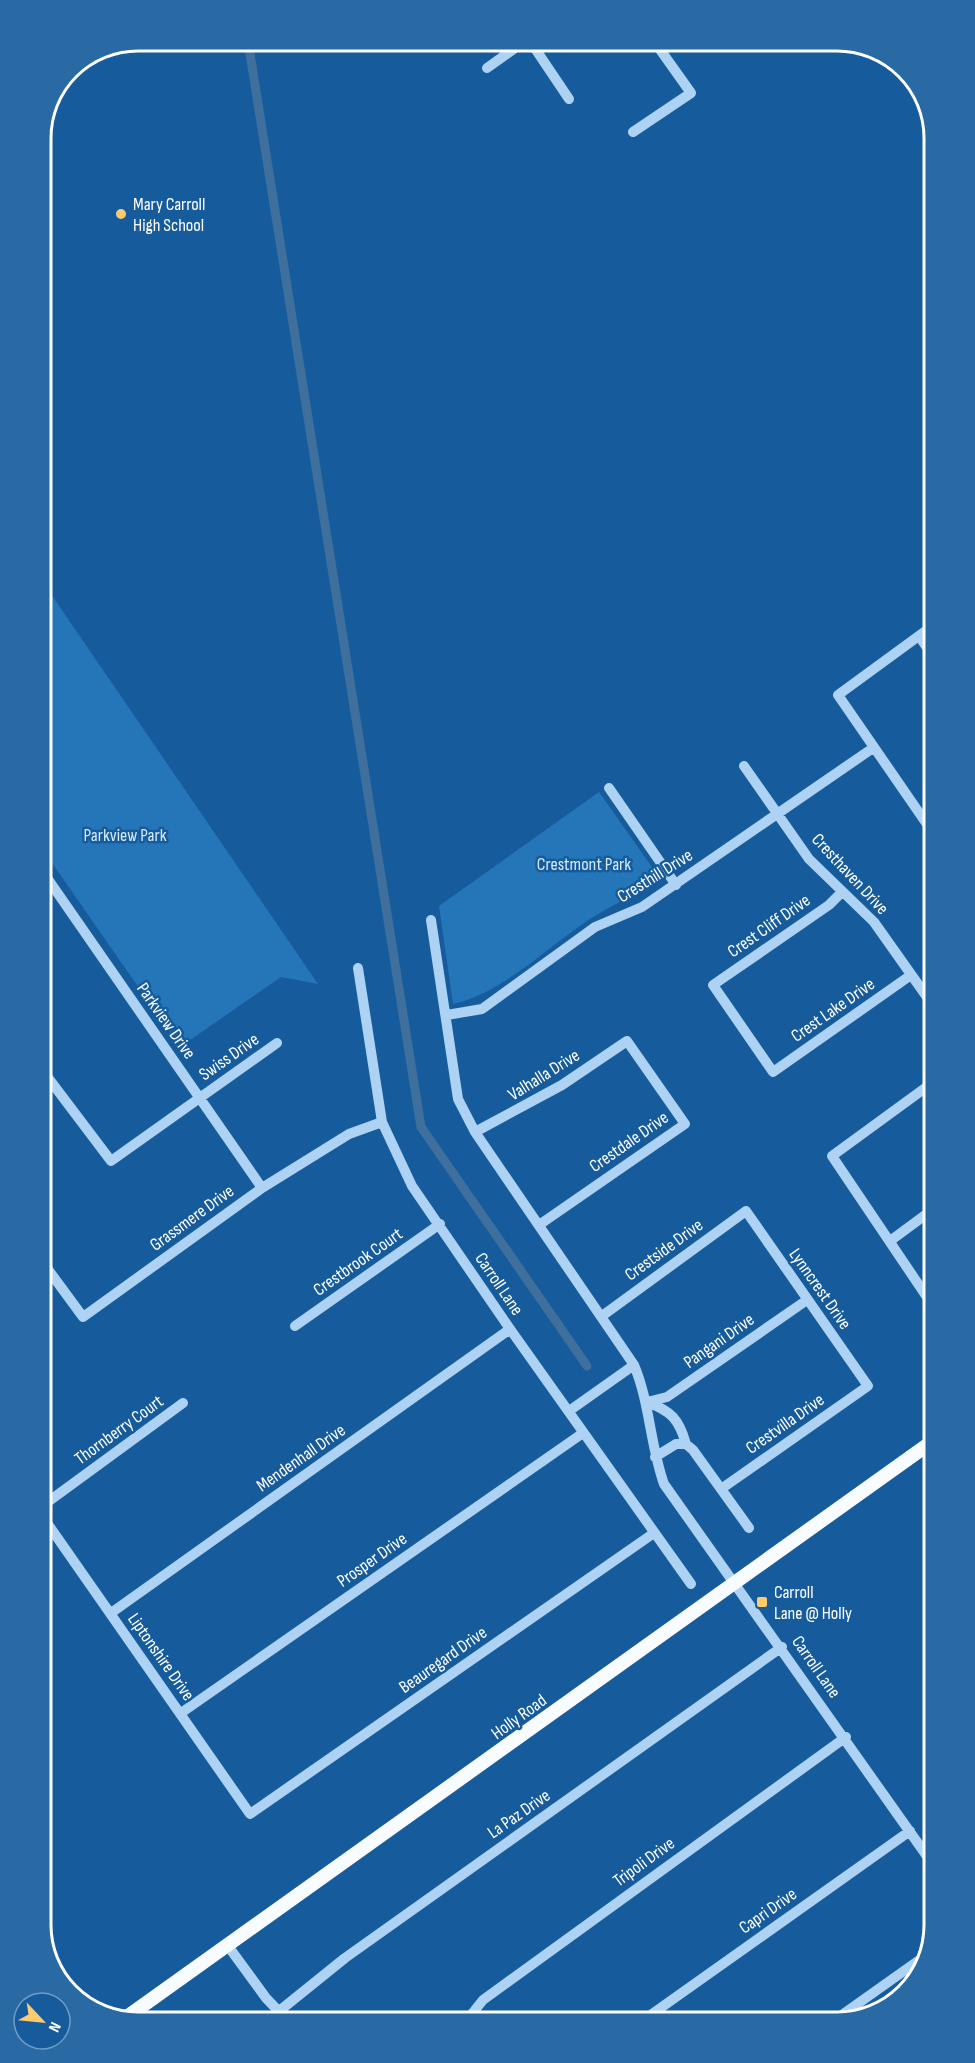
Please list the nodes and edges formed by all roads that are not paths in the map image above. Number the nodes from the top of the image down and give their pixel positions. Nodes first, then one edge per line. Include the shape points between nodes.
1 (511, 51) edge
2 (537, 51) edge
3 (661, 51) edge
4 (487, 68) dead end
5 (569, 99) dead end
6 (633, 132) dead end
7 (924, 632) edge
8 (919, 636) junction
9 (924, 643) edge
10 (873, 747) junction
11 (744, 766) dead end
12 (609, 788) dead end
13 (777, 813) junction
14 (924, 820) edge
15 (51, 884) edge
16 (676, 885) junction
17 (842, 892) junction
18 (431, 920) dead end
19 (358, 968) dead end
20 (911, 975) junction
21 (924, 993) edge
22 (447, 1015) junction
23 (627, 1041) joint
24 (277, 1043) dead end
25 (773, 1071) joint
26 (51, 1082) edge
27 (924, 1089) edge
28 (199, 1098) junction
29 (382, 1122) junction
30 (475, 1132) junction
31 (262, 1188) junction
32 (746, 1211) joint
33 (924, 1216) edge
34 (440, 1224) junction
35 (539, 1225) junction
36 (890, 1241) junction
37 (51, 1274) edge
38 (924, 1292) edge
39 (807, 1300) junction
40 (602, 1316) junction
41 (295, 1326) dead end
42 (510, 1329) junction
43 (634, 1365) junction
44 (867, 1386) joint
45 (647, 1402) junction
46 (183, 1403) dead end
47 (569, 1411) junction
48 (583, 1433) junction
49 (686, 1444) junction
50 (924, 1448) edge
51 (654, 1457) junction
52 (721, 1489) junction
53 (51, 1500) edge
54 (51, 1528) edge
55 (749, 1528) dead end
56 (654, 1533) junction
57 (691, 1584) dead end
58 (735, 1585) junction
59 (111, 1613) junction
60 (782, 1647) junction
61 (181, 1713) junction
62 (846, 1737) junction
63 (250, 1814) joint
64 (910, 1831) junction
65 (924, 1851) edge
66 (228, 1946) junction
67 (915, 1963) edge
68 (847, 2011) edge
69 (134, 2012) edge
70 (278, 2012) joint
71 (473, 2012) edge
72 (655, 2012) edge

1 - 4 street
2 - 5 street
3 - 6 street via 691,93
7 - 8 street
8 - 9 street
8 - 10 street via 838,695
10 - 13 street, Cresthill Drive
10 - 14 street
11 - 13 street, Cresthaven Drive
12 - 16 street
13 - 16 street, Cresthill Drive
13 - 17 street, Cresthaven Drive via 809,859
15 - 28 street, Parkview Drive
16 - 22 street, Cresthill Drive via 642,907 595,927 482,1009
17 - 20 street, Cresthaven Drive via 874,922
17 - 25 street, Crest Cliff Drive via 713,985
18 - 22 street, Carroll Lane
19 - 29 street, Carroll Lane
20 - 21 street, Cresthaven Drive
20 - 25 street, Crest Lake Drive
22 - 30 street, Carroll Lane via 458,1099
23 - 30 street, Valhalla Drive via 562,1085
23 - 35 street, Crestdale Drive via 685,1124
24 - 28 street, Swiss Drive
26 - 28 street, Swiss Drive via 111,1161
27 - 36 street via 832,1156
28 - 31 street, Parkview Drive
29 - 31 street, Grassmere Drive via 349,1134
29 - 34 street, Carroll Lane via 412,1186
30 - 35 street, Carroll Lane
31 - 37 street, Grassmere Drive via 83,1317
32 - 39 street, Lynncrest Drive
32 - 40 street, Crestside Drive
33 - 36 street
34 - 41 street, Crestbrook Court
34 - 42 street, Carroll Lane
35 - 40 street, Carroll Lane
36 - 38 street
39 - 44 street, Lynncrest Drive
39 - 45 street, Pangani Drive via 667,1397
40 - 43 street, Carroll Lane
42 - 47 street, Carroll Lane
42 - 59 street, Mendenhall Drive
43 - 45 street, Carroll Lane
43 - 47 street
44 - 52 street, Crestvilla Drive
45 - 49 street via 668,1410 683,1431
45 - 51 street, Carroll Lane
46 - 53 street, Thornberry Court
47 - 48 street, Carroll Lane
48 - 56 street, Carroll Lane
48 - 61 street, Prosper Drive
49 - 51 street via 676,1444
49 - 52 street
50 - 58 main road, Holly Road
51 - 58 street, Carroll Lane via 664,1484
52 - 55 street
54 - 59 street, Liptonshire Drive
56 - 57 street, Carroll Lane
56 - 63 street, Beauregard Drive
58 - 60 street, Carroll Lane
58 - 66 main road, Holly Road
59 - 61 street, Liptonshire Drive
60 - 62 street, Carroll Lane
60 - 70 street, La Paz Drive via 345,1958
61 - 63 street, Liptonshire Drive
62 - 64 street, Carroll Lane
62 - 71 street, Tripoli Drive via 483,2000
64 - 65 street, Carroll Lane
64 - 72 street, Capri Drive
66 - 69 main road, Holly Road
66 - 70 street
67 - 68 street

